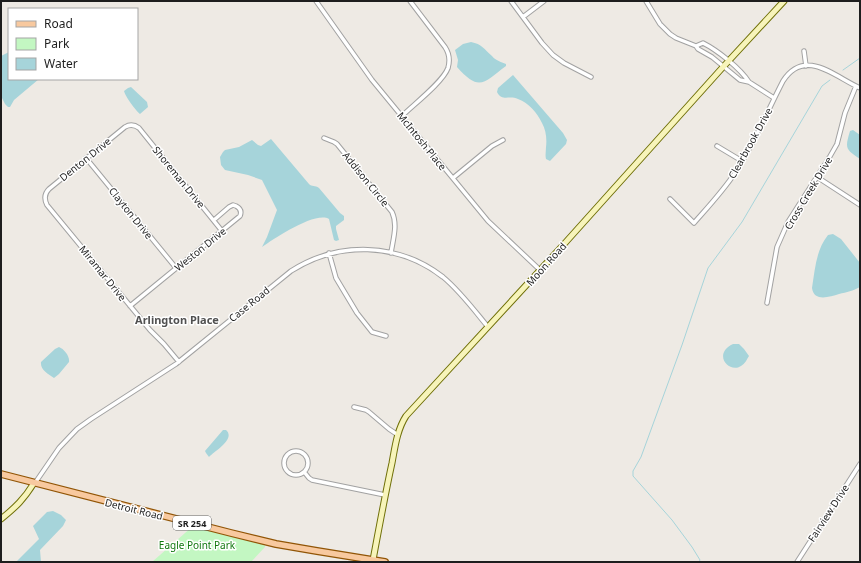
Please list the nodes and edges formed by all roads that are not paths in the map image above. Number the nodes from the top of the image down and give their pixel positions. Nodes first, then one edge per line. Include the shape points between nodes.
1 (316, 1) edge
2 (410, 1) edge
3 (511, 1) edge
4 (544, 1) edge
5 (646, 1) edge
6 (784, 1) edge
7 (523, 17) junction
8 (696, 46) junction
9 (804, 51) dead end
10 (728, 61) junction
11 (806, 66) junction
12 (723, 67) junction
13 (591, 77) dead end
14 (749, 82) junction
15 (858, 87) edge
16 (774, 98) junction
17 (402, 116) junction
18 (133, 125) joint
19 (324, 138) dead end
20 (503, 140) dead end
21 (717, 146) dead end
22 (86, 158) junction
23 (742, 161) junction
24 (817, 177) junction
25 (453, 178) junction
26 (670, 199) dead end
27 (45, 200) joint
28 (860, 205) edge
29 (214, 220) junction
30 (222, 231) junction
31 (329, 253) junction
32 (391, 253) junction
33 (176, 268) junction
34 (540, 270) junction
35 (767, 303) dead end
36 (130, 306) junction
37 (488, 327) junction
38 (386, 336) dead end
39 (180, 362) junction
40 (354, 407) dead end
41 (398, 435) junction
42 (860, 464) edge
43 (305, 473) junction
44 (1, 474) edge
45 (34, 484) junction
46 (385, 495) junction
47 (1, 519) edge
48 (373, 560) junction
49 (385, 562) edge
50 (797, 562) edge

1 - 17 street, McIntosh Place via 368,75
2 - 17 street via 445,47 448,64 441,80
3 - 7 street
4 - 7 street
5 - 8 street via 667,32
6 - 10 street, Moon Road
7 - 13 street via 553,55
8 - 10 street via 703,43
8 - 12 street
9 - 11 street
10 - 12 street, Moon Road
10 - 14 street
11 - 15 street via 820,67
11 - 16 street, Clearbrook Drive via 794,70 787,76
12 - 14 street via 740,80
12 - 34 street, Moon Road
14 - 16 street
15 - 24 street, Cross Creek Drive via 845,113 837,144
16 - 23 street, Clearbrook Drive
17 - 25 street, McIntosh Place
18 - 22 street, Denton Drive via 125,127
18 - 29 street, Shoreman Drive via 139,128
19 - 32 street, Addison Circle via 337,144 392,212 395,226
20 - 25 street
21 - 23 street
22 - 27 street, Denton Drive via 49,189 45,194
22 - 33 street, Clayton Drive
23 - 26 street, Clearbrook Drive via 721,192 694,223
24 - 28 street
24 - 35 street, Cross Creek Drive via 788,222 777,247
25 - 34 street, McIntosh Place via 490,224
27 - 36 street, Miramar Drive
29 - 30 street, Shoreman Drive
29 - 30 street, Weston Drive via 231,206 239,208 240,216
30 - 33 street, Weston Drive
31 - 32 street, Case Road via 355,249
31 - 38 street via 336,278 356,313 372,332
31 - 39 street, Case Road via 303,264 284,276
32 - 37 street, Case Road via 414,260 439,274 458,291
33 - 36 street, Weston Drive
34 - 37 street, Moon Road
36 - 39 street, Miramar Drive
37 - 41 street, Moon Road via 406,416
39 - 45 street, Case Road via 78,429 59,448
40 - 41 street via 366,410
41 - 46 street, Moon Road
42 - 50 street, Fairview Drive
43 - 43 street via 309,461 304,454 297,451 289,453 284,460 287,472 298,476
43 - 46 street via 312,480
44 - 45 main road, Detroit Road / SR 254
45 - 47 street, Case Road via 18,505
45 - 48 main road, Detroit Road / SR 254 via 231,533
46 - 48 street, Moon Road
48 - 49 main road, Detroit Road / SR 254

